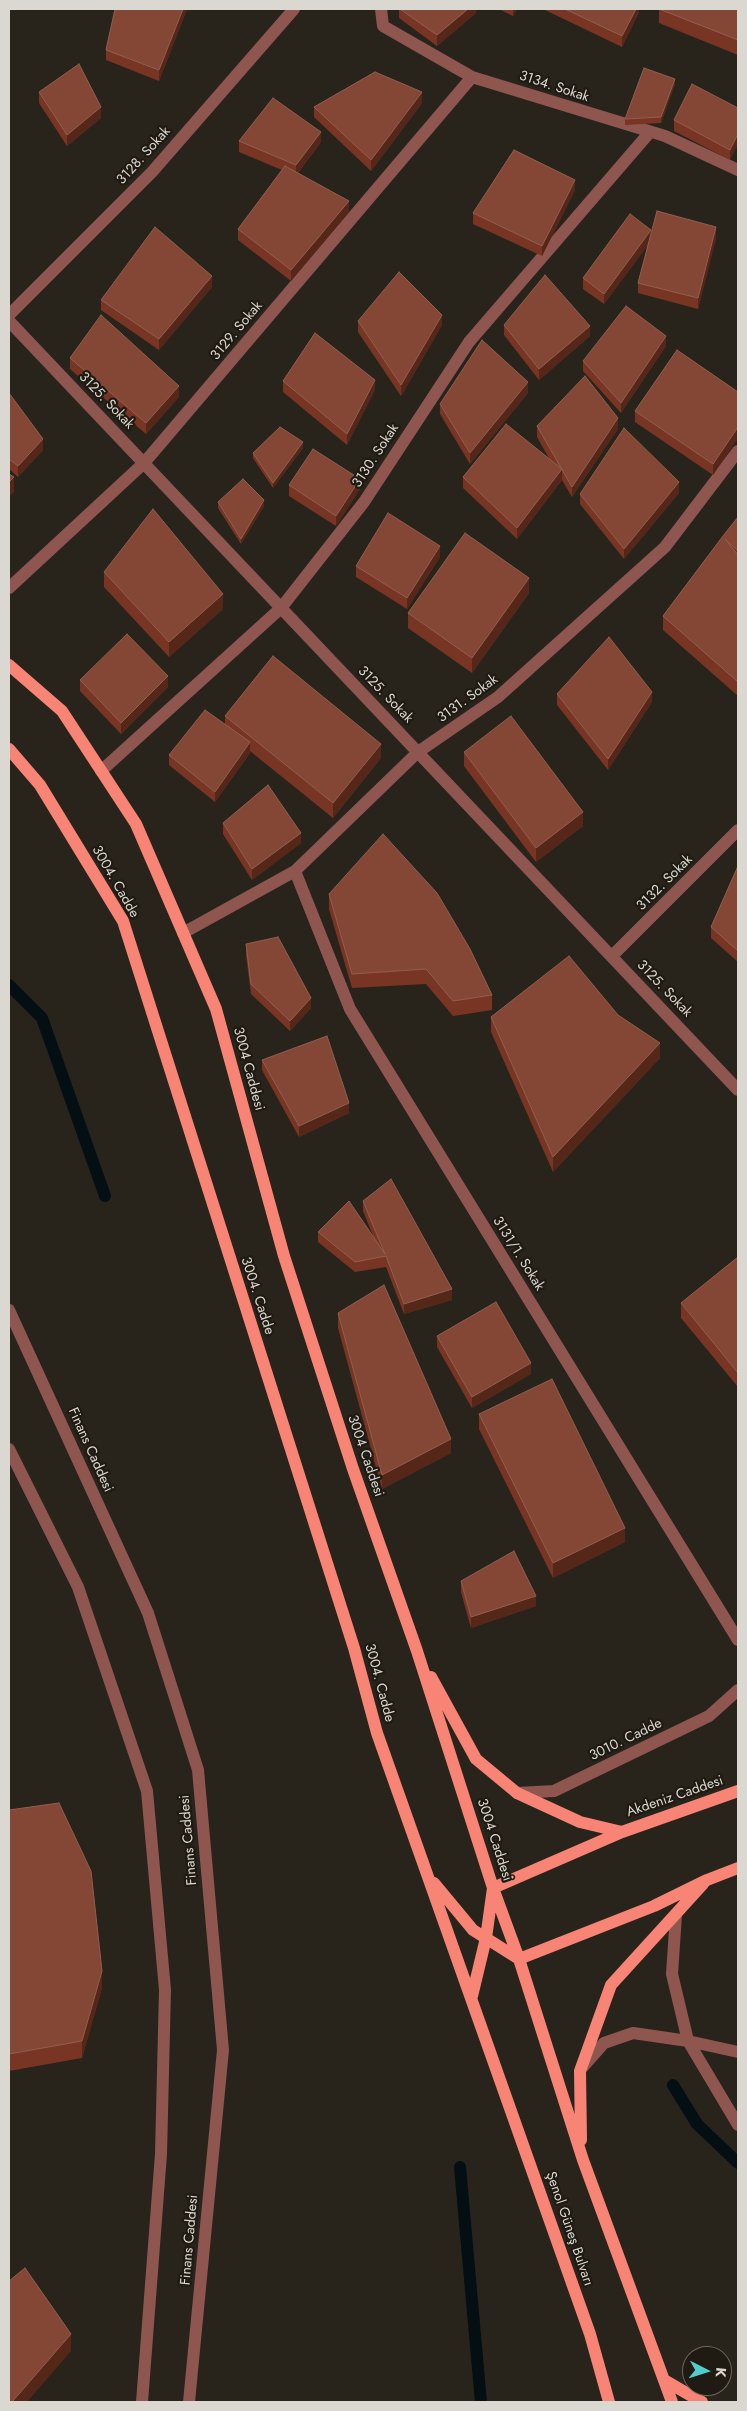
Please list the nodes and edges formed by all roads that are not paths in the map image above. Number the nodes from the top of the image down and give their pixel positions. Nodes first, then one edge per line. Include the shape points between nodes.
1 (294, 9) edge
2 (381, 9) edge
3 (472, 77) junction
4 (650, 132) junction
5 (738, 170) edge
6 (9, 315) edge
7 (9, 321) edge
8 (738, 451) edge
9 (144, 463) junction
10 (9, 588) edge
11 (282, 608) junction
12 (9, 665) edge
13 (9, 750) edge
14 (418, 752) junction
15 (101, 771) junction
16 (738, 830) edge
17 (295, 871) junction
18 (183, 933) junction
19 (612, 956) junction
20 (738, 1090) edge
21 (9, 1310) edge
22 (9, 1448) edge
23 (738, 1640) edge
24 (417, 1650) junction
25 (738, 1690) edge
26 (738, 1791) edge
27 (516, 1793) junction
28 (622, 1832) junction
29 (738, 1868) edge
30 (428, 1876) junction
31 (706, 1880) junction
32 (493, 1888) junction
33 (676, 1915) junction
34 (486, 1938) junction
35 (519, 1959) junction
36 (472, 1996) junction
37 (688, 2041) junction
38 (738, 2052) edge
39 (580, 2071) junction
40 (738, 2125) edge
41 (583, 2160) junction
42 (664, 2380) junction
43 (142, 2402) edge
44 (190, 2402) edge
45 (609, 2402) edge
46 (672, 2402) edge
47 (702, 2402) edge

1 - 6 street, 3128. Sokak via 152,172
2 - 3 street, 3134. Sokak via 383,26
3 - 4 street, 3134. Sokak
3 - 9 street, 3129. Sokak
4 - 5 street, 3134. Sokak
4 - 11 street, 3130. Sokak via 468,342 364,502
7 - 9 street, 3125. Sokak
8 - 14 street, 3131. Sokak via 665,547 498,697
9 - 10 street, 3129. Sokak
9 - 11 street, 3125. Sokak
11 - 14 street, 3125. Sokak
11 - 15 street, 3130. Sokak
12 - 15 main road via 62,712
13 - 30 main road, 3004. Cadde via 40,785 123,921 354,1648 377,1733
14 - 17 street, 3131. Sokak
14 - 19 street, 3125. Sokak
15 - 18 main road, 3004 Caddesi via 136,824
16 - 19 street, 3132. Sokak
17 - 18 street, 3131. Sokak
17 - 23 street, 3131/1. Sokak via 350,1009
18 - 24 main road, 3004 Caddesi via 216,1009 284,1256 353,1469
19 - 20 street, 3125. Sokak
21 - 44 street, Finans Caddesi via 148,1613 198,1770 223,2050
22 - 43 street via 78,1587 147,1791 165,1990 161,2154
24 - 27 main road via 476,1759
24 - 32 main road, 3004 Caddesi
25 - 27 street, 3010. Cadde via 709,1716 554,1791
26 - 28 main road, Akdeniz Caddesi
27 - 28 main road via 580,1822
28 - 32 main road, Akdeniz Caddesi
29 - 31 main road
30 - 34 main road via 473,1930
30 - 36 main road
31 - 33 main road
31 - 35 main road via 654,1906
32 - 34 main road
32 - 35 main road, 3004 Caddesi
33 - 37 street via 672,1974
33 - 39 main road via 611,1985
34 - 35 main road
34 - 36 main road
35 - 41 main road, 3004 Caddesi
36 - 45 main road, Şenol Güneş Bulvarı via 590,2334
37 - 38 street
37 - 39 street via 634,2033 604,2043
37 - 40 street
39 - 41 main road
41 - 42 main road
42 - 46 main road
42 - 47 main road

